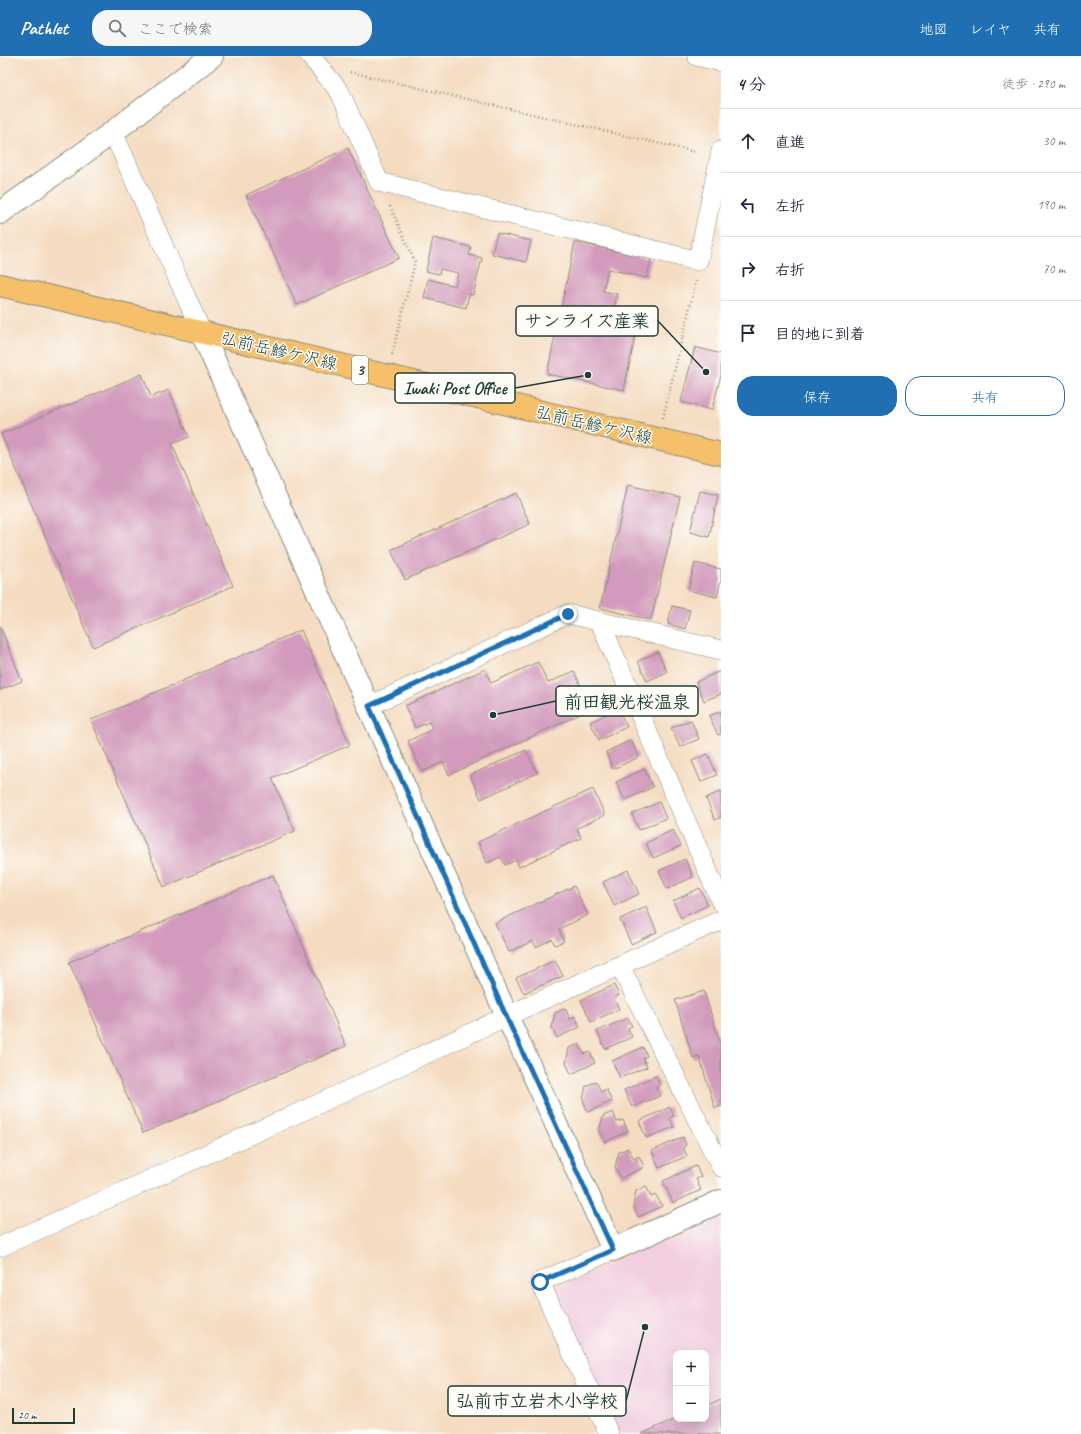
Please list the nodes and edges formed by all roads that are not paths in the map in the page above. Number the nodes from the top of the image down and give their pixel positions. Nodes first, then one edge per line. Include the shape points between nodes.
1 (212, 56) edge
2 (310, 56) edge
3 (697, 56) edge
4 (721, 62) edge
5 (113, 132) junction
6 (720, 154) edge
7 (0, 213) edge
8 (0, 285) edge
9 (202, 333) junction
10 (721, 454) edge
11 (600, 622) junction
12 (721, 650) edge
13 (369, 706) junction
14 (721, 902) edge
15 (721, 920) edge
16 (620, 966) junction
17 (506, 1016) junction
18 (721, 1167) edge
19 (721, 1201) edge
20 (0, 1247) edge
21 (613, 1250) junction
22 (609, 1434) edge

1 - 5 street
2 - 6 street via 340,92 379,182 698,261
3 - 4 street
5 - 7 street
5 - 9 street
8 - 9 main road, 弘前岳鰺ケ沢線 / 3
9 - 10 main road, 弘前岳鰺ケ沢線 / 3
9 - 13 street
11 - 12 street
11 - 13 street via 568,614
11 - 14 street
13 - 17 street
15 - 16 street
16 - 17 street
16 - 18 street
17 - 20 street via 316,1105
17 - 21 street
19 - 21 street
21 - 22 street via 540,1282

